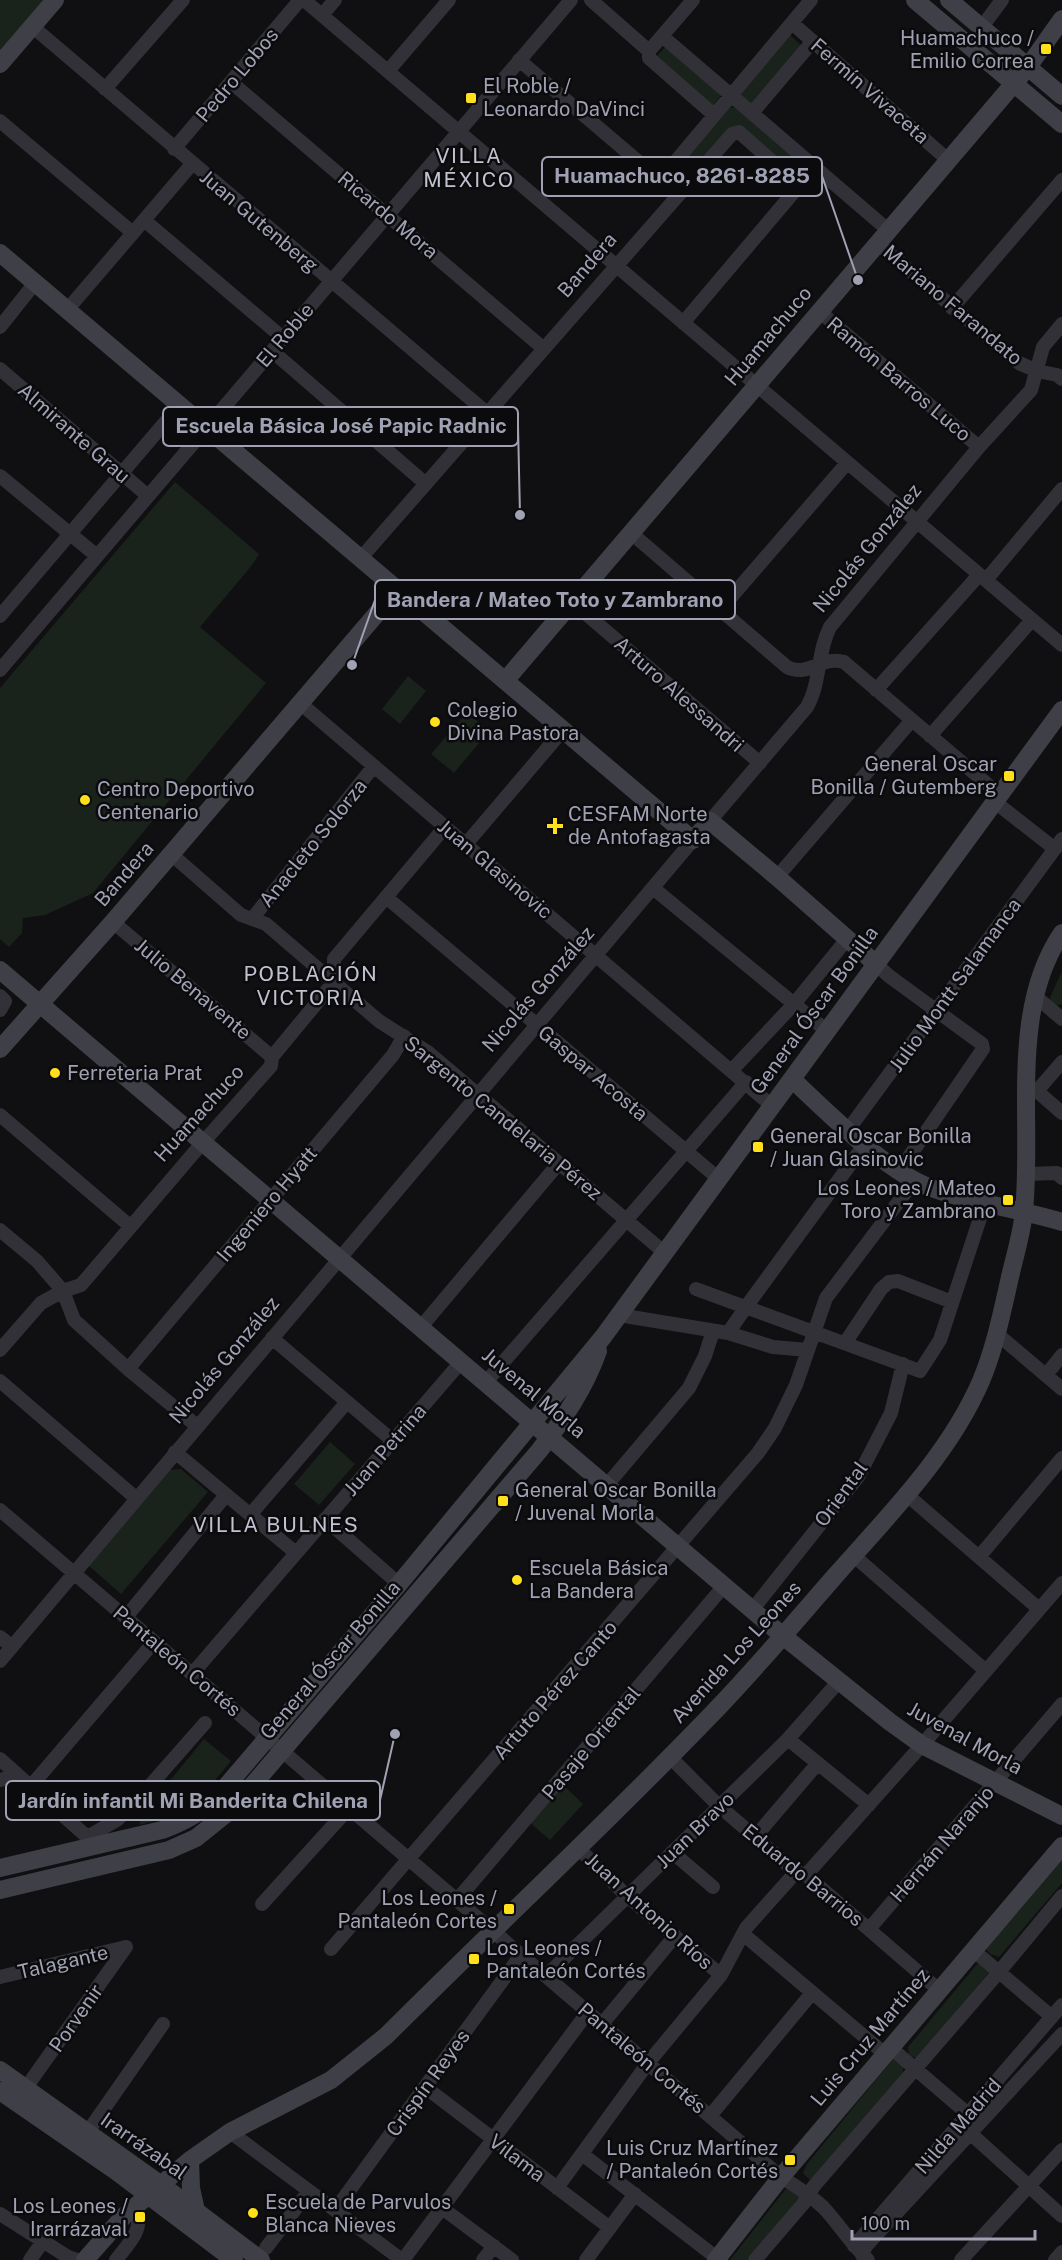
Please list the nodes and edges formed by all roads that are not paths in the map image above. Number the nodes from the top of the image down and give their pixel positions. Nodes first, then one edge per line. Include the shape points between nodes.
1 (55, 0) edge
2 (183, 0) edge
3 (302, 0) edge
4 (335, 0) edge
5 (449, 0) edge
6 (571, 0) edge
7 (591, 0) edge
8 (693, 0) edge
9 (811, 0) edge
10 (915, 0) edge
11 (949, 0) edge
12 (1002, 0) edge
13 (322, 15) junction
14 (1062, 19) edge
15 (792, 23) junction
16 (33, 27) junction
17 (981, 28) junction
18 (662, 36) junction
19 (813, 41) junction
20 (649, 51) junction
21 (519, 60) junction
22 (0, 64) edge
23 (1028, 67) junction
24 (388, 71) junction
25 (231, 82) junction
26 (1013, 83) junction
27 (105, 89) junction
28 (732, 95) junction
29 (1062, 96) edge
30 (752, 113) junction
31 (714, 115) junction
32 (0, 121) edge
33 (1062, 124) edge
34 (459, 131) junction
35 (174, 149) junction
36 (948, 160) junction
37 (192, 164) junction
38 (815, 167) junction
39 (660, 180) junction
40 (1062, 180) edge
41 (799, 185) junction
42 (678, 195) junction
43 (388, 215) junction
44 (144, 220) junction
45 (133, 233) junction
46 (883, 236) junction
47 (0, 253) edge
48 (616, 267) junction
49 (331, 282) junction
50 (35, 283) junction
51 (952, 308) junction
52 (67, 310) junction
53 (819, 311) junction
54 (683, 323) junction
55 (1062, 324) edge
56 (0, 327) edge
57 (283, 338) junction
58 (544, 349) junction
59 (272, 351) junction
60 (0, 369) edge
61 (1036, 371) junction
62 (1062, 379) edge
63 (756, 385) junction
64 (179, 406) junction
65 (487, 413) junction
66 (206, 429) junction
67 (978, 447) junction
68 (847, 462) junction
69 (121, 474) junction
70 (2, 481) edge
71 (426, 484) junction
72 (1062, 489) edge
73 (148, 496) junction
74 (918, 522) junction
75 (630, 532) junction
76 (70, 534) junction
77 (97, 556) junction
78 (360, 559) junction
79 (982, 578) junction
80 (397, 590) junction
81 (571, 601) junction
82 (720, 610) junction
83 (0, 616) edge
84 (1032, 620) junction
85 (1059, 638) edge
86 (820, 665) junction
87 (0, 670) edge
88 (505, 681) junction
89 (876, 690) junction
90 (300, 703) junction
91 (1062, 710) edge
92 (912, 720) junction
93 (563, 730) junction
94 (930, 736) junction
95 (760, 763) junction
96 (374, 766) junction
97 (998, 798) junction
98 (710, 821) junction
99 (445, 826) junction
100 (693, 840) junction
101 (466, 844) junction
102 (1058, 844) edge
103 (171, 854) junction
104 (777, 877) junction
105 (653, 888) junction
106 (386, 897) junction
107 (252, 919) junction
108 (113, 921) junction
109 (1062, 933) edge
110 (848, 938) junction
111 (597, 956) junction
112 (876, 964) junction
113 (0, 970) edge
114 (334, 982) junction
115 (1034, 995) junction
116 (0, 996) edge
117 (39, 1004) junction
118 (794, 1004) junction
119 (0, 1010) edge
120 (936, 1011) junction
121 (1061, 1017) edge
122 (537, 1025) junction
123 (827, 1031) junction
124 (404, 1036) junction
125 (0, 1049) edge
126 (272, 1057) junction
127 (1062, 1062) edge
128 (732, 1071) junction
129 (792, 1079) junction
130 (746, 1082) junction
131 (1031, 1092) junction
132 (478, 1094) junction
133 (772, 1106) junction
134 (1062, 1113) edge
135 (0, 1115) edge
136 (848, 1130) junction
137 (203, 1143) junction
138 (865, 1144) junction
139 (685, 1151) junction
140 (559, 1163) junction
141 (1060, 1173) edge
142 (1025, 1174) junction
143 (907, 1175) junction
144 (718, 1179) junction
145 (271, 1200) junction
146 (985, 1203) junction
147 (1024, 1212) junction
148 (627, 1220) junction
149 (1062, 1222) edge
150 (130, 1226) junction
151 (0, 1230) edge
152 (664, 1252) junction
153 (340, 1258) junction
154 (696, 1289) dead end
155 (63, 1290) junction
156 (952, 1302) junction
157 (746, 1306) junction
158 (619, 1315) junction
159 (421, 1327) junction
160 (713, 1331) junction
161 (728, 1333) junction
162 (814, 1333) junction
163 (996, 1333) junction
164 (603, 1337) junction
165 (272, 1338) junction
166 (844, 1342) junction
167 (0, 1350) edge
168 (808, 1350) junction
169 (1062, 1355) edge
170 (461, 1362) junction
171 (903, 1364) junction
172 (128, 1369) junction
173 (1046, 1375) junction
174 (0, 1381) edge
175 (486, 1382) junction
176 (1062, 1389) edge
177 (347, 1402) junction
178 (532, 1421) junction
179 (197, 1426) junction
180 (550, 1437) junction
181 (393, 1441) junction
182 (175, 1452) junction
183 (1062, 1458) edge
184 (607, 1485) junction
185 (906, 1494) junction
186 (226, 1495) junction
187 (137, 1499) junction
188 (0, 1510) edge
189 (250, 1515) junction
190 (325, 1519) junction
191 (678, 1546) junction
192 (296, 1553) junction
193 (853, 1555) junction
194 (979, 1557) junction
195 (74, 1574) junction
196 (399, 1584) junction
197 (724, 1586) junction
198 (1061, 1586) edge
199 (1039, 1609) junction
200 (752, 1610) junction
201 (126, 1617) junction
202 (783, 1636) junction
203 (0, 1637) edge
204 (154, 1642) junction
205 (12, 1647) junction
206 (0, 1661) edge
207 (986, 1671) junction
208 (192, 1674) junction
209 (840, 1680) junction
210 (1062, 1704) edge
211 (205, 1723) dead end
212 (267, 1738) junction
213 (788, 1738) junction
214 (922, 1745) junction
215 (282, 1750) junction
216 (670, 1757) junction
217 (0, 1759) edge
218 (818, 1763) junction
219 (18, 1775) junction
220 (0, 1780) edge
221 (995, 1782) junction
222 (30, 1786) junction
223 (869, 1805) junction
224 (719, 1806) junction
225 (349, 1808) junction
226 (1062, 1816) edge
227 (755, 1837) junction
228 (92, 1841) junction
229 (1062, 1846) edge
230 (577, 1847) junction
231 (672, 1852) junction
232 (408, 1859) junction
233 (124, 1862) junction
234 (0, 1868) edge
235 (81, 1872) junction
236 (801, 1873) junction
237 (713, 1887) dead end
238 (0, 1890) edge
239 (627, 1896) junction
240 (1062, 1896) edge
241 (457, 1900) junction
242 (262, 1904) dead end
243 (869, 1929) junction
244 (492, 1930) junction
245 (743, 1934) junction
246 (675, 1936) junction
247 (126, 1947) joint
248 (331, 1949) dead end
249 (973, 1950) junction
250 (521, 1955) junction
251 (999, 1972) junction
252 (721, 1975) junction
253 (546, 1976) junction
254 (0, 1977) edge
255 (939, 1990) junction
256 (812, 1993) junction
257 (1062, 2005) edge
258 (588, 2012) junction
259 (1052, 2017) junction
260 (163, 2024) dead end
261 (602, 2024) junction
262 (1062, 2034) edge
263 (888, 2051) junction
264 (648, 2063) junction
265 (915, 2068) junction
266 (0, 2070) edge
267 (425, 2087) junction
268 (25, 2089) junction
269 (0, 2091) edge
270 (968, 2114) junction
271 (710, 2116) junction
272 (230, 2132) junction
273 (87, 2133) junction
274 (970, 2133) junction
275 (493, 2139) junction
276 (1062, 2150) edge
277 (582, 2154) junction
278 (190, 2160) junction
279 (116, 2171) junction
280 (781, 2177) junction
281 (1029, 2186) junction
282 (557, 2188) junction
283 (154, 2189) junction
284 (309, 2191) junction
285 (635, 2194) junction
286 (809, 2195) junction
287 (442, 2208) junction
288 (335, 2210) junction
289 (196, 2211) junction
290 (0, 2214) edge
291 (1062, 2216) edge
292 (132, 2217) junction
293 (610, 2228) junction
294 (43, 2241) junction
295 (494, 2246) junction
296 (1062, 2252) edge
297 (263, 2254) edge
298 (861, 2255) edge
299 (716, 2259) edge
300 (30, 2260) edge
301 (77, 2260) edge
302 (85, 2260) edge
303 (116, 2260) edge
304 (234, 2260) edge
305 (402, 2260) edge
306 (483, 2260) edge
307 (512, 2260) edge
308 (586, 2260) edge
309 (755, 2260) edge
310 (961, 2260) edge
311 (1055, 2260) edge

1 - 16 street
2 - 27 street
3 - 13 street
3 - 25 street, Pedro Lobos
4 - 13 street
5 - 24 street
6 - 21 street, El Roble
7 - 20 street
8 - 18 street
9 - 15 street
10 - 26 street
11 - 17 street
12 - 17 street
13 - 24 street
14 - 23 street, Huamachuco
15 - 19 street, Fermín Vivaceta
15 - 28 street
16 - 22 street
16 - 27 street, Juan Gutenberg
17 - 23 street
18 - 20 street
18 - 28 street, Mariano Farandato
19 - 30 street
19 - 36 street, Fermín Vivaceta
20 - 31 street via 649,58
21 - 34 street, El Roble
21 - 39 street
23 - 26 street, Huamachuco
23 - 29 street
24 - 34 street
25 - 35 street, Pedro Lobos
25 - 43 street, Ricardo Mora
26 - 33 street
26 - 36 street, Huamachuco
27 - 35 street, Juan Gutenberg
28 - 30 street, Mariano Farandato
28 - 31 street
30 - 38 street, Mariano Farandato
31 - 39 street
32 - 45 street
34 - 43 street, El Roble
34 - 48 street
35 - 37 street, Juan Gutenberg
36 - 46 street, Huamachuco
37 - 44 street
37 - 49 street, Juan Gutenberg
38 - 41 street
38 - 46 street, Mariano Farandato
39 - 42 street
40 - 51 street
41 - 42 street, Bandera via 739,132 732,134
41 - 54 street
42 - 48 street, Bandera
43 - 49 street, El Roble
43 - 58 street, Ricardo Mora
44 - 45 street
44 - 57 street
45 - 52 street
46 - 51 street, Mariano Farandato
46 - 53 street, Huamachuco
47 - 50 street
48 - 54 street
48 - 58 street, Bandera
49 - 57 street, El Roble
49 - 65 street, Juan Gutenberg
50 - 52 street
50 - 56 street
51 - 61 street, Mariano Farandato via 1019,363
52 - 64 street
53 - 63 street, Huamachuco
53 - 67 street, Ramón Barros Luco
54 - 63 street
55 - 61 street, Nicolás González via 1043,347
57 - 59 street, El Roble
58 - 65 street, Bandera
59 - 66 street, El Roble
59 - 71 street
60 - 69 street, Almirante Grau
61 - 62 street, Mariano Farandato
61 - 67 street, Nicolás González via 1031,390
63 - 68 street
63 - 75 street, Huamachuco
64 - 66 street
64 - 69 street
65 - 71 street, Bandera
66 - 73 street, El Roble
66 - 78 street
67 - 74 street, Nicolás González
68 - 74 street
68 - 82 street
69 - 73 street, Almirante Grau
69 - 76 street
70 - 76 street
71 - 78 street, Bandera
72 - 79 street
73 - 77 street, El Roble
74 - 79 street
74 - 86 street, Nicolás González via 830,627
75 - 81 street, Huamachuco
75 - 82 street
76 - 77 street
76 - 83 street
77 - 87 street, El Roble
78 - 80 street
79 - 84 street
79 - 89 street
80 - 88 street
80 - 90 street, Bandera
81 - 88 street, Huamachuco
81 - 95 street, Arturo Alessandri
82 - 86 street via 787,667 804,671
84 - 85 street
84 - 94 street
86 - 89 street via 835,659 844,662
86 - 95 street, Nicolás González via 807,707
88 - 93 street
89 - 92 street
90 - 96 street, Juan Glasinovic
90 - 103 street, Bandera
91 - 97 street, General Óscar Bonilla
92 - 94 street
92 - 104 street
93 - 100 street
93 - 101 street
94 - 97 street
95 - 98 street, Nicolás González
96 - 99 street, Juan Glasinovic
96 - 107 street, Anacleto Solorza
97 - 102 street
97 - 112 street, General Óscar Bonilla
98 - 100 street, Nicolás González
98 - 104 street
99 - 101 street, Juan Glasinovic
99 - 106 street
100 - 105 street, Nicolás González
101 - 111 street, Juan Glasinovic
102 - 120 street, Julio Montt Salamanca
103 - 107 street, Sargento Candelaria Pérez via 241,915
103 - 108 street, Bandera
104 - 110 street
105 - 111 street, Nicolás González
105 - 118 street
106 - 114 street via 334,958
106 - 122 street, Gaspar Acosta
107 - 114 street, Sargento Candelaria Pérez via 266,924
108 - 117 street, Bandera
108 - 126 street, Julio Benavente
109 - 115 street, Avenida Los Leones via 1044,964
110 - 112 street
110 - 118 street, General Óscar Bonilla
111 - 122 street, Nicolás González
111 - 128 street, Juan Glasinovic
112 - 120 street
112 - 123 street, General Óscar Bonilla
113 - 117 street, Juvenal Morla
114 - 124 street, Sargento Candelaria Pérez via 379,1022
114 - 126 street, Huamachuco
115 - 121 street
115 - 131 street, Avenida Los Leones
116 - 119 street via 5,1001
117 - 125 street, Bandera
117 - 137 street, Juvenal Morla
118 - 123 street
118 - 128 street, General Óscar Bonilla
120 - 136 street, Julio Montt Salamanca
120 - 143 street, Artuto Pérez Canto via 982,1044 983,1049
122 - 132 street, Nicolás González
122 - 139 street, Gaspar Acosta
123 - 129 street, General Óscar Bonilla
124 - 132 street, Sargento Candelaria Pérez
124 - 145 street, Ingeniero Hyatt
126 - 137 street, Huamachuco via 271,1066
127 - 131 street
128 - 130 street, Juan Glasinovic
129 - 133 street, General Óscar Bonilla
129 - 136 street
130 - 133 street, Juan Glasinovic
130 - 139 street, General Óscar Bonilla
131 - 134 street
131 - 142 street, Avenida Los Leones
132 - 140 street, Sargento Candelaria Pérez
132 - 153 street, Nicolás González
133 - 144 street, General Óscar Bonilla
135 - 150 street
136 - 138 street
137 - 145 street, Juvenal Morla
137 - 150 street, Huamachuco
138 - 143 street
138 - 157 street
139 - 144 street, Gaspar Acosta
139 - 148 street, General Óscar Bonilla
140 - 148 street, Sargento Candelaria Pérez
140 - 159 street
141 - 142 street
142 - 147 street, Avenida Los Leones
143 - 146 street via 931,1188
143 - 162 street, Artuto Pérez Canto via 831,1290
144 - 152 street, General Óscar Bonilla
145 - 153 street, Juvenal Morla
145 - 172 street, Ingeniero Hyatt
146 - 147 street
146 - 156 street
147 - 149 street
147 - 163 street, Avenida Los Leones
148 - 152 street, Sargento Candelaria Pérez
148 - 175 street, General Óscar Bonilla
150 - 155 street, Huamachuco via 81,1285
151 - 155 street via 37,1261
152 - 158 street, General Óscar Bonilla
153 - 159 street, Juvenal Morla
153 - 165 street, Nicolás González
154 - 157 street
155 - 167 street, Huamachuco via 41,1303
155 - 172 street via 74,1320
156 - 166 street via 898,1281 889,1282
156 - 171 street via 940,1340 920,1371
157 - 161 street
157 - 162 street
158 - 160 street
158 - 164 street, General Óscar Bonilla
159 - 170 street, Juvenal Morla
160 - 161 street
160 - 184 street via 689,1388
161 - 168 street via 773,1347
162 - 166 street
162 - 168 street, Artuto Pérez Canto
163 - 173 street
163 - 185 street, Avenida Los Leones via 981,1382 962,1418
164 - 178 street, General Óscar Bonilla
164 - 180 street, General Óscar Bonilla via 587,1377
165 - 177 street
165 - 179 street, Nicolás González
166 - 171 street
168 - 191 street, Artuto Pérez Canto via 788,1402 767,1441
169 - 173 street
170 - 175 street, Juvenal Morla
170 - 181 street, Juan Petrina
171 - 200 street, Oriental via 891,1413 858,1477
172 - 179 street
173 - 176 street
174 - 187 street
175 - 178 street, Juvenal Morla
177 - 181 street
177 - 189 street
178 - 180 street, Juvenal Morla
178 - 196 street, General Óscar Bonilla
179 - 182 street, Nicolás González
180 - 184 street, Juvenal Morla
180 - 215 street, General Óscar Bonilla
181 - 190 street, Juan Petrina
182 - 186 street
182 - 187 street, Nicolás González
183 - 194 street
184 - 191 street, Juvenal Morla
185 - 193 street, Avenida Los Leones
185 - 194 street
186 - 189 street
186 - 201 street
187 - 195 street, Nicolás González
188 - 195 street, Pantaleón Cortés
189 - 192 street
190 - 192 street, Juan Petrina
190 - 196 street
191 - 197 street, Juvenal Morla
191 - 232 street, Artuto Pérez Canto
192 - 208 street, Juan Petrina
193 - 202 street, Avenida Los Leones
193 - 207 street
194 - 199 street
195 - 201 street, Pantaleón Cortés
195 - 205 street, Nicolás González
196 - 212 street, General Óscar Bonilla
197 - 200 street, Juvenal Morla
197 - 241 street, Pasaje Oriental
198 - 199 street
199 - 207 street
200 - 202 street, Juvenal Morla
201 - 204 street, Pantaleón Cortés
202 - 209 street, Juvenal Morla
202 - 216 street, Avenida Los Leones
203 - 205 street
204 - 208 street, Pantaleón Cortés
204 - 222 street
205 - 206 street, Nicolás González
207 - 214 street
208 - 212 street, Pantaleón Cortés
209 - 213 street, Juan Bravo
209 - 214 street, Juvenal Morla
210 - 221 street, Hernán Naranjo
211 - 228 street, General Óscar Bonilla via 132,1806
212 - 215 street, Pantaleón Cortés
212 - 228 street, General Óscar Bonilla via 218,1797 185,1822 162,1830
213 - 218 street
213 - 224 street, Juan Bravo
214 - 221 street, Juvenal Morla
214 - 223 street
215 - 225 street, Pantaleón Cortés
215 - 233 street, General Óscar Bonilla via 231,1809 205,1832 169,1850
216 - 224 street, Eduardo Barrios
216 - 230 street, Avenida Los Leones
217 - 219 street
218 - 223 street
218 - 227 street
219 - 220 street
219 - 222 street
221 - 226 street, Juvenal Morla
221 - 243 street, Hernán Naranjo
222 - 228 street
223 - 236 street
224 - 227 street, Eduardo Barrios
224 - 231 street, Juan Bravo
225 - 232 street, Pantaleón Cortés
225 - 242 street
227 - 236 street, Eduardo Barrios
228 - 233 street
228 - 234 street, General Óscar Bonilla
228 - 235 street
229 - 249 street, Luis Cruz Martínez
230 - 239 street, Juan Antonio Ríos
230 - 244 street, Avenida Los Leones
231 - 237 street
231 - 239 street, Juan Bravo
232 - 241 street, Pantaleón Cortés
232 - 248 street, Artuto Pérez Canto
233 - 235 street, General Óscar Bonilla
235 - 238 street, General Óscar Bonilla
236 - 243 street, Eduardo Barrios
236 - 245 street
239 - 246 street, Juan Antonio Ríos
239 - 253 street, Juan Bravo
240 - 251 street
241 - 244 street, Pantaleón Cortés
243 - 255 street, Eduardo Barrios
244 - 250 street, Pantaleón Cortés
244 - 272 street, Avenida Los Leones via 352,2065 331,2080
245 - 252 street
245 - 256 street
246 - 252 street, Juan Antonio Ríos
246 - 261 street
247 - 254 street, Talagante
247 - 268 street, Porvenir
249 - 251 street
249 - 255 street, Luis Cruz Martínez
250 - 253 street, Pantaleón Cortés
250 - 267 street, Crispín Reyes
251 - 259 street
251 - 265 street
252 - 264 street
253 - 258 street, Pantaleón Cortés
255 - 263 street, Luis Cruz Martínez
256 - 263 street
256 - 271 street
257 - 259 street, Nilda Madrid
258 - 261 street, Pantaleón Cortés
258 - 275 street
259 - 270 street, Nilda Madrid
260 - 273 street
261 - 264 street, Pantaleón Cortés
262 - 274 street, Nilda Madrid
263 - 265 street
263 - 280 street, Luis Cruz Martínez
264 - 271 street, Pantaleón Cortés
264 - 277 street
265 - 270 street
265 - 286 street
266 - 268 street, Irarrázabal
267 - 275 street, Vilama
267 - 288 street, Crispín Reyes
268 - 273 street, Irarrázabal
269 - 279 street, Irarrázabal
270 - 298 street, Nilda Madrid
271 - 280 street, Pantaleón Cortés
272 - 278 street, Avenida Los Leones
272 - 284 street
273 - 283 street, Irarrázabal
274 - 281 street
274 - 298 street, Nilda Madrid
275 - 282 street, Vilama
275 - 287 street
276 - 281 street
277 - 282 street
277 - 285 street
278 - 283 street, Avenida Los Leones
278 - 289 street
279 - 283 street, Irarrázabal
279 - 292 street
280 - 286 street, Pantaleón Cortés
280 - 299 street, Luis Cruz Martínez
281 - 291 street
281 - 310 street
282 - 293 street, Vilama
283 - 289 street, Irarrázabal
283 - 292 street, Avenida Los Leones
283 - 304 street, Irarrázabal
284 - 288 street
284 - 297 street
285 - 293 street
285 - 299 street
286 - 298 street, Pantaleón Cortés via 833,2218
286 - 309 street
287 - 295 street
287 - 305 street
288 - 305 street
289 - 297 street, Irarrázabal
290 - 294 street
292 - 302 street, Avenida Los Leones
292 - 303 street, Avenida Los Leones
293 - 308 street
294 - 300 street
294 - 301 street
295 - 306 street
295 - 307 street
296 - 311 street

